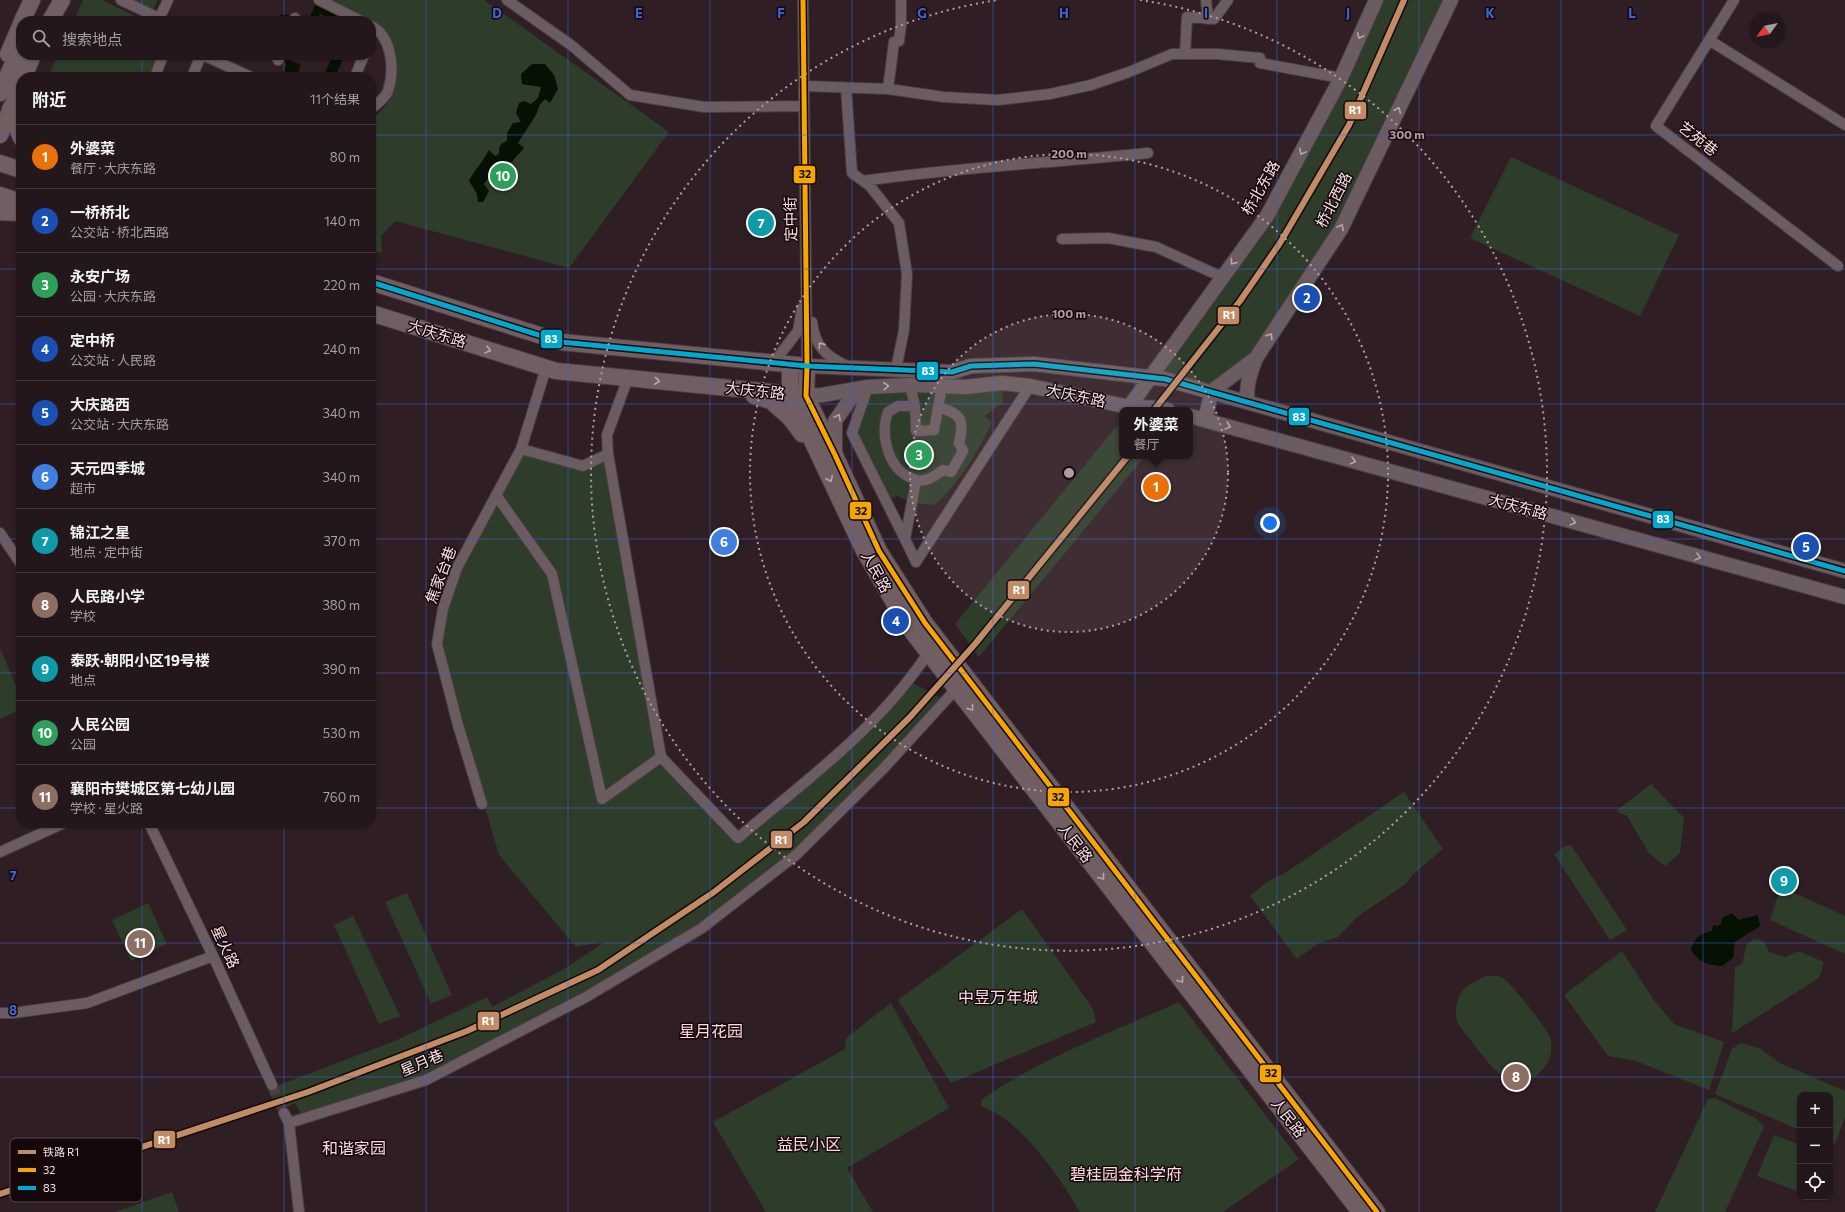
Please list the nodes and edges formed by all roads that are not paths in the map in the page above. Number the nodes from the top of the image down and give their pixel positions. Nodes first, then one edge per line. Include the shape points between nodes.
1 (32, 0) edge
2 (41, 0) edge
3 (54, 0) edge
4 (62, 0) edge
5 (122, 0) edge
6 (168, 0) edge
7 (319, 0) edge
8 (507, 0) edge
9 (803, 0) edge
10 (901, 0) edge
11 (1206, 0) edge
12 (1228, 0) edge
13 (1376, 0) edge
14 (1451, 0) edge
15 (1734, 0) edge
16 (24, 16) edge
17 (33, 16) edge
18 (49, 16) edge
19 (53, 16) edge
20 (152, 16) edge
21 (161, 16) edge
22 (351, 16) edge
23 (1208, 19) junction
24 (376, 33) edge
25 (16, 35) edge
26 (1709, 40) junction
27 (1185, 54) junction
28 (16, 56) edge
29 (31, 60) edge
30 (161, 60) edge
31 (200, 60) edge
32 (213, 60) edge
33 (362, 60) edge
34 (0, 72) edge
35 (26, 72) edge
36 (157, 72) edge
37 (194, 72) edge
38 (240, 72) edge
39 (357, 72) edge
40 (1341, 78) junction
41 (804, 86) junction
42 (846, 88) junction
43 (888, 89) junction
44 (0, 93) edge
45 (16, 95) edge
46 (376, 103) edge
47 (804, 106) junction
48 (10, 109) junction
49 (16, 125) edge
50 (1845, 125) edge
51 (0, 136) edge
52 (1148, 153) dead end
53 (0, 163) edge
54 (16, 168) edge
55 (862, 181) junction
56 (0, 195) edge
57 (16, 200) edge
58 (0, 212) edge
59 (16, 213) edge
60 (1062, 238) dead end
61 (1838, 266) dead end
62 (1222, 277) junction
63 (376, 284) edge
64 (806, 285) junction
65 (376, 315) edge
66 (1256, 358) junction
67 (767, 362) junction
68 (790, 365) junction
69 (807, 366) junction
70 (546, 368) junction
71 (851, 368) junction
72 (896, 370) junction
73 (628, 378) junction
74 (1150, 378) junction
75 (910, 385) junction
76 (942, 386) junction
77 (1030, 386) junction
78 (730, 388) junction
79 (868, 388) junction
80 (1212, 391) junction
81 (798, 395) junction
82 (1248, 402) junction
83 (915, 406) junction
84 (938, 407) junction
85 (1129, 407) joint
86 (1193, 417) edge
87 (1205, 420) junction
88 (521, 449) junction
89 (608, 454) junction
90 (828, 457) junction
91 (916, 481) junction
92 (496, 495) junction
93 (0, 533) edge
94 (905, 539) junction
95 (16, 557) edge
96 (1845, 571) edge
97 (1845, 597) edge
98 (928, 654) junction
99 (956, 689) junction
100 (661, 757) junction
101 (482, 804) dead end
102 (53, 828) edge
103 (151, 828) edge
104 (0, 852) edge
105 (214, 956) junction
106 (0, 1013) edge
107 (272, 1085) tunnel mouth
108 (284, 1112) tunnel mouth
109 (289, 1123) junction
110 (299, 1212) edge
111 (1360, 1212) edge
112 (1377, 1212) edge

1 - 16 main road
2 - 17 main road
3 - 18 main road
4 - 19 main road
5 - 20 street
6 - 21 street
7 - 22 street
8 - 47 street via 572,45 630,95 704,107
9 - 41 street, 定中街
10 - 43 street via 899,41 894,42
11 - 23 street
12 - 23 street via 1214,19
13 -> 40 main road, 桥北东路
66 -> 14 main road, 桥北西路 via 1341,229
15 - 26 street, 艺苑巷
23 - 27 street via 1187,17
24 - 46 street via 388,43 391,70 388,92
25 - 34 main road
26 - 50 street
26 - 61 street, 艺苑巷 via 1656,126
27 - 40 street via 1260,58 1260,63
27 - 43 street via 1172,54 1091,85 1050,94 998,100 944,97
28 - 44 main road
29 - 35 main road
30 - 36 street
31 - 37 street
32 - 38 street
33 - 39 street
40 -> 62 main road, 桥北东路 via 1267,216
41 - 42 street
41 - 47 street, 定中街
42 - 43 street
42 - 55 street via 852,173
45 - 48 main road
47 - 64 street, 定中街
48 - 49 main road
48 - 51 main road
52 - 55 street via 919,173
53 - 54 main road
55 - 72 street via 870,186 899,223 907,274 904,330
56 - 57 main road
58 - 59 main road
60 - 62 street via 1108,238 1156,247
62 - 74 main road, 桥北东路
63 - 67 main road, 大庆东路 via 561,342
64 - 67 street via 798,331 778,357
64 - 69 street, 定中街
71 -> 64 street via 829,357 814,336
65 -> 70 main road, 大庆东路
66 - 80 main road, 桥北西路
66 - 82 main road via 1247,387
67 - 68 main road, 大庆东路
68 - 69 main road, 大庆东路
68 - 81 main road, 人民路
69 - 71 main road, 大庆东路
69 - 81 main road, 人民路
70 - 73 main road, 大庆东路
70 - 88 street, 焦家台巷
71 - 72 main road, 大庆东路
72 - 74 main road, 大庆东路 via 952,372 971,366 1034,364
73 -> 78 main road, 大庆东路
73 - 89 street via 607,435
74 - 80 main road, 大庆东路 via 1165,379
74 - 85 main road, 桥北东路
75 - 76 main road, 大庆东路
79 -> 75 main road, 大庆东路
75 - 83 street
76 - 77 main road, 大庆东路 via 966,387 1002,383
76 - 84 street
77 - 85 main road, 大庆东路
77 - 94 street via 916,562
78 - 81 main road, 大庆东路
78 - 90 main road via 771,401
79 - 81 main road, 大庆东路
90 -> 79 main road via 835,421 851,398
79 - 94 street via 852,433
80 - 82 main road, 大庆东路
80 - 87 main road
81 - 90 main road, 人民路
82 - 96 main road, 大庆东路
83 - 84 street via 916,431 934,430
83 - 91 street via 898,406 888,412 884,422 885,440 892,458 902,474
84 - 91 street via 954,412 960,420 962,429 959,443 963,451 951,472 943,470 932,478
86 - 87 main road, 大庆东路
87 -> 97 main road, 大庆东路
88 - 89 street via 583,466
88 - 92 street, 焦家台巷
89 - 100 street
90 -> 98 main road, 人民路 via 864,551 907,625
90 - 112 main road, 人民路 via 880,551 925,623
91 - 94 street
92 - 100 street via 552,574 602,799
92 - 101 street, 焦家台巷 via 457,568 443,609 437,644
93 - 95 street
98 - 99 main road, 人民路
98 - 100 street via 913,677 862,732 738,838
99 - 109 street, 星月巷 via 884,769 796,855 702,928 586,997 426,1080
99 -> 111 main road, 人民路
102 - 104 street
103 - 105 street, 星火路
105 - 106 street via 87,1003
105 - 107 street, 星火路
108 - 109 street
109 - 110 street

